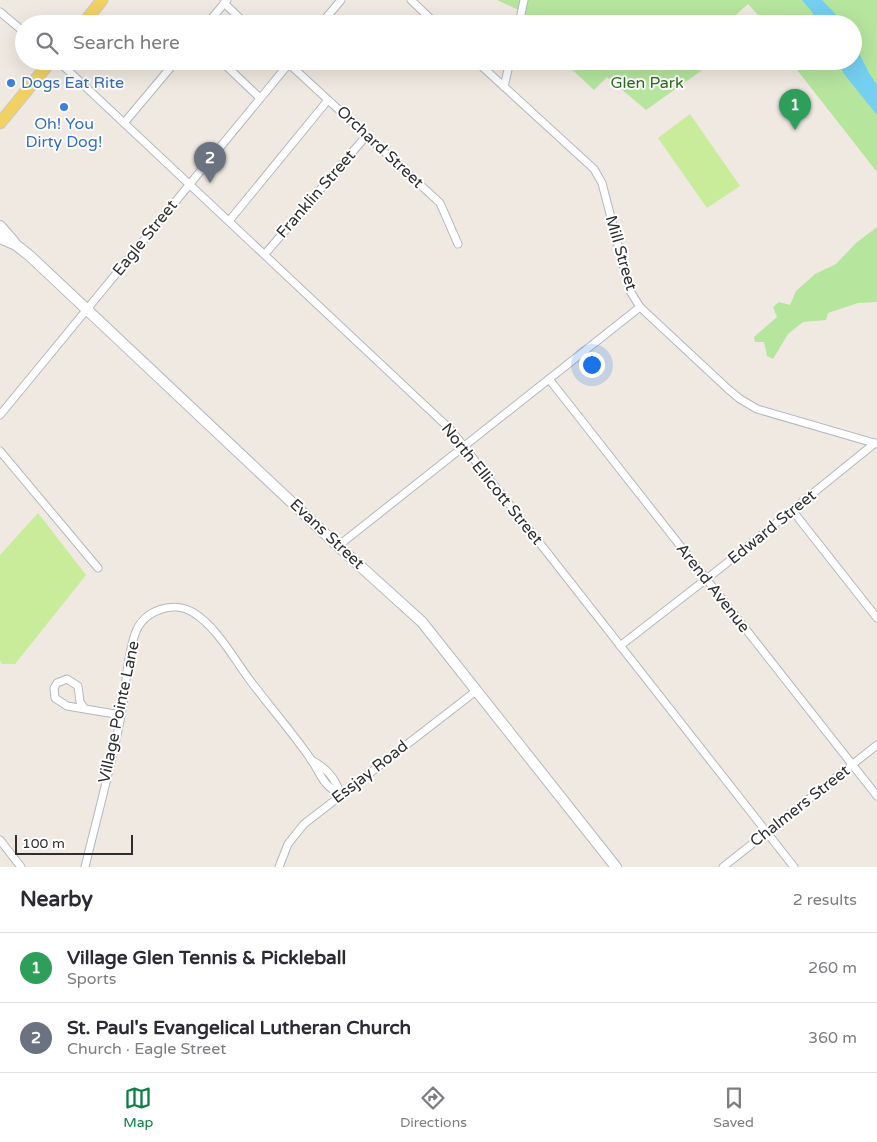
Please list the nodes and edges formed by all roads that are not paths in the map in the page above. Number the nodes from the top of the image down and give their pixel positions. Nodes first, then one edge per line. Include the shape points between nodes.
1 (102, 0) edge
2 (341, 0) edge
3 (411, 0) edge
4 (524, 0) edge
5 (226, 2) edge
6 (0, 12) edge
7 (90, 15) edge
8 (215, 15) edge
9 (238, 15) edge
10 (328, 15) edge
11 (427, 15) edge
12 (521, 15) edge
13 (15, 24) edge
14 (44, 70) edge
15 (68, 70) edge
16 (168, 70) edge
17 (230, 70) edge
18 (282, 70) edge
19 (296, 70) edge
20 (486, 70) edge
21 (508, 70) edge
22 (504, 87) junction
23 (260, 98) junction
24 (328, 100) junction
25 (0, 123) edge
26 (124, 123) junction
27 (366, 135) junction
28 (190, 184) junction
29 (229, 221) junction
30 (0, 226) edge
31 (0, 238) edge
32 (458, 244) dead end
33 (16, 245) junction
34 (265, 254) junction
35 (640, 307) junction
36 (87, 309) junction
37 (550, 379) junction
38 (0, 415) edge
39 (876, 443) edge
40 (464, 447) junction
41 (0, 451) edge
42 (792, 510) junction
43 (338, 546) junction
44 (98, 568) dead end
45 (706, 579) junction
46 (877, 618) edge
47 (620, 646) junction
48 (476, 690) junction
49 (85, 709) junction
50 (121, 715) junction
51 (877, 746) edge
52 (853, 765) junction
53 (341, 795) junction
54 (877, 796) edge
55 (766, 832) junction
56 (0, 840) edge
57 (21, 867) edge
58 (84, 867) edge
59 (279, 867) edge
60 (616, 867) edge
61 (724, 867) edge
62 (794, 867) edge

1 - 7 main road
2 - 10 street
3 - 11 street
4 - 12 street
5 - 8 street
5 - 9 street
6 - 13 street
14 - 25 main road
15 - 26 street, North Ellicott Street
16 - 26 street
17 - 23 street
18 - 23 street, Eagle Street
19 - 24 street, Orchard Street
20 - 22 street, Mill Street
21 - 22 street
22 - 35 street, Mill Street via 594,169 602,183 630,290
23 - 28 street, Eagle Street
24 - 27 street, Orchard Street
24 - 29 street
26 - 28 street, North Ellicott Street
27 - 32 street, Orchard Street via 440,203
27 - 34 street, Franklin Street
28 - 29 street, North Ellicott Street
28 - 36 street, Eagle Street
29 - 34 street, North Ellicott Street
30 - 33 street
31 - 33 street, Evans Street
33 - 36 street, Evans Street
34 - 40 street, North Ellicott Street via 451,430
35 - 37 street
35 - 39 street, Mill Street via 728,389 757,409
36 - 38 street, Eagle Street
36 - 43 street, Evans Street
37 - 40 street
37 - 45 street, Arend Avenue
39 - 42 street, Edward Street
40 - 43 street
40 - 47 street, North Ellicott Street
41 - 44 street
42 - 45 street, Edward Street
42 - 46 street
43 - 48 street, Evans Street via 422,622
45 - 47 street, Edward Street
45 - 52 street, Arend Avenue
47 - 55 street, North Ellicott Street
48 - 53 street, Essjay Road
48 - 60 street, Evans Street
49 - 49 street via 80,702 78,686 67,679 57,683 55,698 67,706
49 - 50 street
50 - 53 street, Village Pointe Lane via 132,645 139,626 161,609 180,608 194,612 212,630 330,788
50 - 58 street, Village Pointe Lane
51 - 52 street, Chalmers Street
52 - 54 street, Arend Avenue
52 - 55 street, Chalmers Street
53 - 59 street, Essjay Road via 297,831
55 - 61 street, Chalmers Street
55 - 62 street, North Ellicott Street
56 - 57 street

